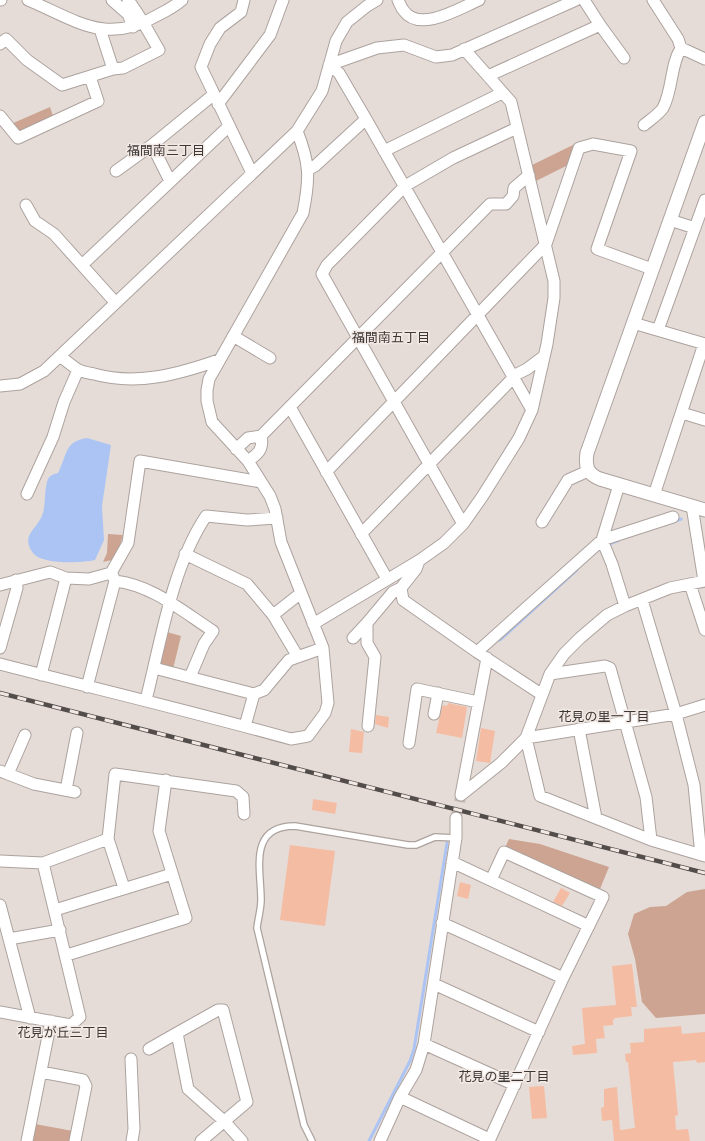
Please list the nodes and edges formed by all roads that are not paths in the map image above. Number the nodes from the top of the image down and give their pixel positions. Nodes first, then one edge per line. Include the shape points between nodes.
1 (28, 0) edge
2 (112, 0) edge
3 (128, 0) edge
4 (182, 0) edge
5 (244, 0) edge
6 (283, 0) edge
7 (377, 0) edge
8 (398, 0) edge
9 (479, 0) edge
10 (576, 0) edge
11 (584, 0) edge
12 (653, 0) edge
13 (138, 25) junction
14 (600, 25) junction
15 (100, 29) junction
16 (0, 44) edge
17 (681, 48) junction
18 (464, 50) junction
19 (624, 58) dead end
20 (705, 59) edge
21 (329, 65) junction
22 (113, 68) junction
23 (488, 76) junction
24 (90, 77) junction
25 (502, 93) junction
26 (215, 99) junction
27 (0, 116) edge
28 (366, 119) junction
29 (705, 122) edge
30 (644, 125) dead end
31 (228, 127) junction
32 (517, 128) junction
33 (296, 131) junction
34 (702, 143) edge
35 (152, 145) junction
36 (384, 151) junction
37 (309, 169) junction
38 (116, 171) dead end
39 (252, 173) junction
40 (529, 175) junction
41 (170, 181) junction
42 (405, 186) junction
43 (705, 200) edge
44 (26, 205) dead end
45 (670, 220) junction
46 (695, 228) junction
47 (546, 244) junction
48 (441, 252) junction
49 (82, 265) junction
50 (652, 269) junction
51 (115, 302) junction
52 (478, 315) junction
53 (633, 323) junction
54 (658, 330) junction
55 (233, 336) junction
56 (358, 338) junction
57 (705, 344) edge
58 (60, 356) junction
59 (543, 357) junction
60 (270, 358) dead end
61 (219, 360) junction
62 (78, 370) junction
63 (513, 378) junction
64 (0, 386) edge
65 (394, 402) junction
66 (290, 407) junction
67 (532, 410) junction
68 (682, 413) junction
69 (705, 420) edge
70 (261, 436) junction
71 (236, 449) junction
72 (248, 462) junction
73 (430, 465) junction
74 (588, 471) junction
75 (326, 472) junction
76 (260, 482) junction
77 (619, 485) junction
78 (27, 494) dead end
79 (654, 495) junction
80 (692, 506) junction
81 (705, 510) edge
82 (673, 517) dead end
83 (277, 518) junction
84 (542, 522) dead end
85 (462, 524) junction
86 (361, 534) junction
87 (602, 540) junction
88 (185, 554) junction
89 (420, 560) junction
90 (113, 577) junction
91 (66, 578) junction
92 (387, 579) junction
93 (16, 580) junction
94 (705, 581) edge
95 (690, 584) junction
96 (0, 585) edge
97 (401, 588) junction
98 (301, 593) junction
99 (642, 600) junction
100 (170, 604) junction
101 (625, 606) junction
102 (273, 614) junction
103 (367, 623) junction
104 (313, 624) junction
105 (705, 630) edge
106 (353, 638) dead end
107 (0, 648) edge
108 (323, 648) junction
109 (482, 655) junction
110 (298, 656) junction
111 (0, 664) edge
112 (154, 668) junction
113 (40, 674) junction
114 (550, 674) junction
115 (190, 678) junction
116 (87, 687) junction
117 (438, 693) junction
118 (254, 694) junction
119 (541, 694) junction
120 (146, 700) junction
121 (478, 702) junction
122 (705, 705) edge
123 (434, 714) dead end
124 (676, 714) junction
125 (626, 722) junction
126 (245, 726) junction
127 (368, 726) dead end
128 (579, 729) junction
129 (77, 733) dead end
130 (25, 735) dead end
131 (526, 738) junction
132 (409, 743) dead end
133 (4, 773) edge
134 (166, 780) junction
135 (244, 814) dead end
136 (456, 818) tunnel mouth
137 (596, 818) junction
138 (456, 838) junction
139 (108, 839) junction
140 (651, 840) junction
141 (703, 855) edge
142 (0, 861) edge
143 (452, 862) junction
144 (43, 863) junction
145 (172, 874) junction
146 (491, 880) junction
147 (124, 888) junction
148 (0, 905) edge
149 (55, 910) junction
150 (2, 920) edge
151 (442, 923) junction
152 (589, 926) junction
153 (60, 930) junction
154 (9, 939) junction
155 (67, 955) junction
156 (563, 978) junction
157 (434, 984) junction
158 (0, 1013) edge
159 (30, 1018) junction
160 (50, 1021) junction
161 (539, 1032) junction
162 (177, 1033) junction
163 (424, 1044) junction
164 (149, 1049) dead end
165 (131, 1059) dead end
166 (41, 1072) junction
167 (514, 1085) junction
168 (400, 1097) junction
169 (224, 1121) junction
170 (489, 1140) edge
171 (27, 1141) edge
172 (75, 1141) edge
173 (132, 1141) edge
174 (202, 1141) edge
175 (242, 1141) edge
176 (312, 1141) edge
177 (380, 1141) edge

1 - 15 street via 83,25
2 - 13 street
3 - 13 street via 137,11
4 - 13 street
5 - 26 street via 241,12 220,28 200,66
6 - 26 street via 270,35
7 - 21 street via 347,22 336,41
8 - 9 street via 404,12 423,21 436,19
10 - 18 street
11 - 14 street
12 - 17 street
13 - 15 street via 118,30
13 - 22 street via 159,50 123,68
14 - 19 street
14 - 23 street
15 - 22 street
16 - 24 street via 6,39 27,60 62,85
17 - 20 street
17 - 30 street via 662,109
18 - 21 street via 436,57 404,45 377,48
18 - 23 street
21 - 28 street via 339,73
21 - 33 street via 322,91
22 - 24 street
23 - 25 street
24 - 27 street via 98,101 18,138
25 - 32 street via 510,102
25 - 36 street
26 - 31 street
26 - 35 street
28 - 36 street
28 - 37 street
29 - 34 street
31 - 39 street
31 - 41 street
32 - 40 street
32 - 42 street via 453,158
33 - 37 street
33 - 39 street
34 - 45 street
35 - 38 street
35 - 41 street
36 - 42 street
37 - 55 street via 303,214
39 - 51 street
40 - 47 street
40 - 48 street via 514,188 506,204 490,204
41 - 49 street
42 - 48 street
42 - 56 street via 327,265 322,274
43 - 46 street
44 - 49 street via 35,221 54,234
45 - 46 street
45 - 50 street
46 - 54 street
47 - 50 street via 579,148 593,144 631,151 597,249
47 - 52 street
47 - 59 street via 554,281 554,298
48 - 52 street
48 - 56 street
49 - 51 street
50 - 53 street
51 - 58 street
52 - 63 street
52 - 65 street
53 - 54 street
53 - 74 street via 588,453
54 - 57 street
55 - 60 street
55 - 61 street
56 - 65 street
56 - 66 street
57 - 68 street
58 - 62 street
58 - 64 street via 32,379 20,384
59 - 63 street
59 - 67 street
61 - 62 street via 185,372 154,378 107,378
61 - 71 street via 209,379 209,415 212,422
62 - 78 street via 53,437
63 - 67 street
63 - 73 street
65 - 73 street
65 - 75 street
66 - 70 street
66 - 75 street
67 - 85 street via 519,438
68 - 69 street
68 - 79 street
70 - 71 street via 248,438
70 - 72 street via 261,450
71 - 72 street
72 - 76 street
73 - 85 street
73 - 86 street
74 - 77 street via 596,478
74 - 84 street via 568,480
75 - 86 street
76 - 83 street via 270,496
76 - 90 street via 140,461 128,543
77 - 79 street
77 - 87 street
79 - 80 street
80 - 81 street
80 - 94 street
82 - 87 street
83 - 88 street via 247,520 206,516
83 - 98 street via 281,542
85 - 89 street via 444,543
86 - 92 street
87 - 101 street
87 - 109 street
88 - 100 street
88 - 102 street via 247,584
89 - 92 street
89 - 97 street
90 - 91 street
90 - 100 street via 164,597
90 - 116 street
91 - 93 street via 50,572
91 - 113 street
92 - 104 street
93 - 96 street
93 - 107 street via 17,588
94 - 95 street
95 - 99 street via 670,588
95 - 105 street
97 - 103 street via 393,592
97 - 109 street via 403,600
98 - 102 street
98 - 104 street
99 - 101 street
99 - 124 street
100 - 112 street
100 - 115 street via 213,631 204,644
101 - 114 street via 607,615 580,638 564,654
102 - 110 street
103 - 106 street
103 - 127 street via 367,643 375,657
104 - 108 street
108 - 110 street
108 - 126 street via 328,703 325,714 308,736 291,739
109 - 119 street
109 - 121 street
110 - 118 street via 289,660 264,690
111 - 113 street
112 - 115 street
112 - 120 street
113 - 116 street
114 - 119 street
114 - 125 street via 605,666 610,668
115 - 118 street
116 - 120 street
117 - 121 street
117 - 123 street
117 - 132 street via 417,689
118 - 126 street
119 - 131 street
120 - 126 street
121 - 131 street via 461,795 501,763
122 - 124 street
124 - 125 street
124 - 141 street via 695,791
125 - 128 street
125 - 140 street via 646,797
128 - 131 street
128 - 137 street
129 - 133 street via 70,791 34,784
130 - 133 street
131 - 137 street via 540,796
134 - 135 street via 236,791 243,797
134 - 139 street via 115,774
134 - 145 street via 160,831
136 - 138 street
137 - 140 street
138 - 143 street
138 - 176 lane via 435,837 416,845 408,845 283,826 275,829 260,847 258,859 261,902 257,928 304,1125
139 - 144 street
139 - 147 street
140 - 141 street
142 - 144 street
143 - 146 street
143 - 151 street
144 - 149 street
145 - 147 street
145 - 155 street via 186,918
146 - 152 street
146 - 152 street via 504,852 603,897
147 - 149 street
148 - 150 street
149 - 153 street
150 - 154 street
151 - 156 street
151 - 157 street
152 - 156 street
153 - 154 street
153 - 155 street
154 - 159 street
155 - 160 street via 80,1017 71,1025
156 - 161 street
157 - 161 street
157 - 163 street
158 - 159 street
159 - 160 street
160 - 166 street
161 - 167 street
162 - 164 street
162 - 169 street via 188,1089
162 - 169 street via 218,1010 223,1010 247,1102
163 - 167 street
163 - 168 street via 416,1070
165 - 173 street via 134,1130
166 - 171 street
166 - 172 street via 82,1080 86,1086
167 - 170 street
168 - 170 street
168 - 177 street
169 - 174 street
169 - 175 street

